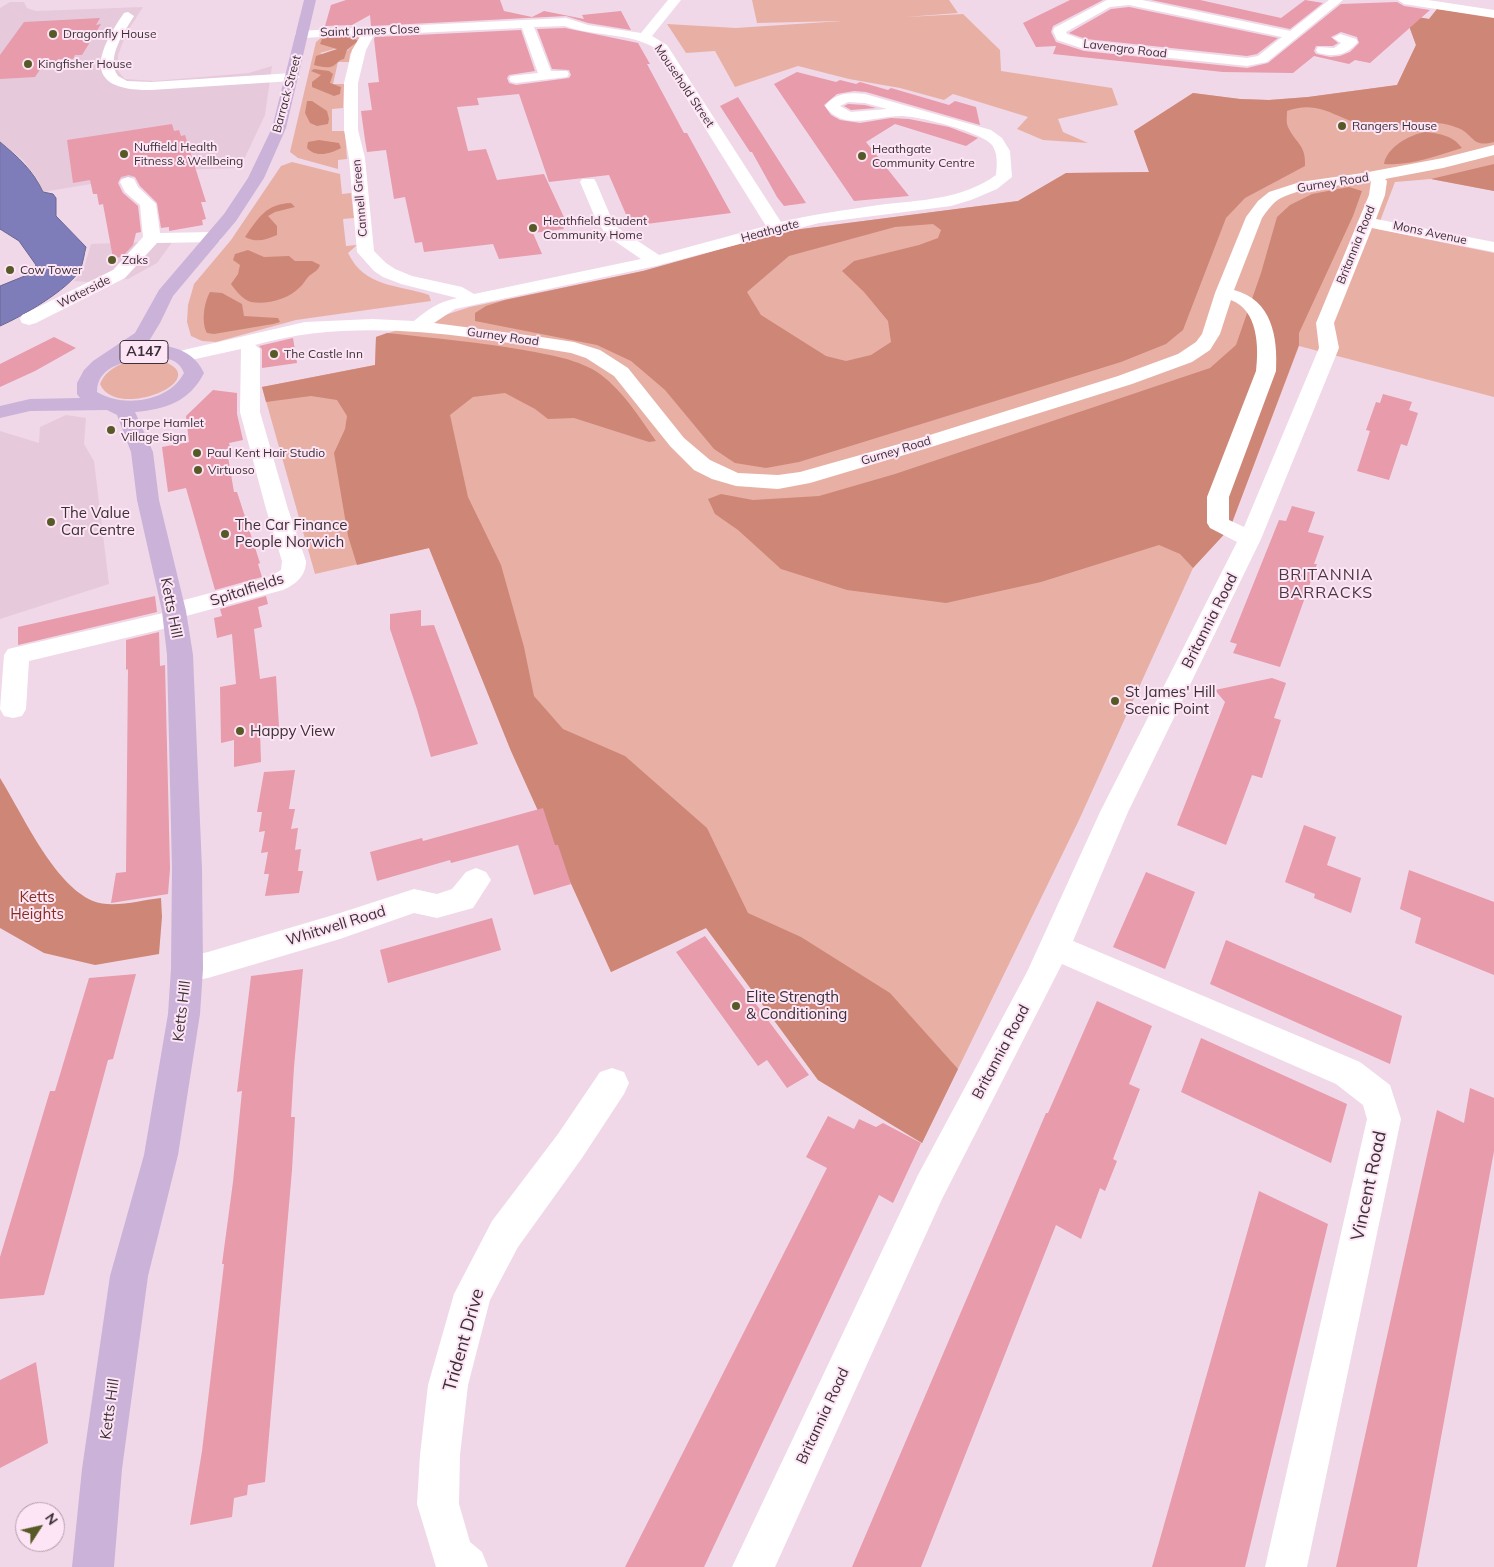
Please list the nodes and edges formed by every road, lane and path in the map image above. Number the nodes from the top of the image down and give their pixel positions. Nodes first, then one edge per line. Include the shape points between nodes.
1 (310, 0) edge
2 (675, 0) edge
3 (1337, 0) edge
4 (1404, 0) edge
5 (1112, 1) edge
6 (1494, 14) edge
7 (128, 16) dead end
8 (567, 17) joint
9 (526, 25) junction
10 (370, 31) junction
11 (1314, 32) dead end
12 (302, 34) junction
13 (644, 38) junction
14 (1293, 38) junction
15 (1340, 38) dead end
16 (1323, 50) dead end
17 (562, 74) dead end
18 (546, 76) junction
19 (293, 77) junction
20 (516, 79) dead end
21 (203, 83) junction
22 (917, 113) dead end
23 (1494, 150) edge
24 (1375, 176) junction
25 (128, 182) dead end
26 (588, 182) dead end
27 (1366, 222) junction
28 (776, 228) junction
29 (214, 236) junction
30 (152, 238) junction
31 (1494, 246) edge
32 (656, 261) junction
33 (180, 279) junction
34 (1224, 293) junction
35 (469, 300) junction
36 (29, 319) dead end
37 (419, 326) junction
38 (243, 346) junction
39 (178, 355) junction
40 (95, 370) junction
41 (191, 379) junction
42 (30, 405) junction
43 (111, 405) junction
44 (0, 412) edge
45 (142, 452) junction
46 (1250, 539) junction
47 (175, 615) junction
48 (9, 656) edge
49 (13, 709) dead end
50 (476, 880) dead end
51 (1055, 947) junction
52 (187, 969) junction
53 (612, 1083) dead end
54 (93, 1567) edge
55 (467, 1567) edge
56 (753, 1567) edge
57 (1286, 1567) edge

1 - 12 main road, Barrack Street / A147
2 - 13 street
3 - 14 street, Lavengro Road
4 - 6 street
5 - 14 street, Lavengro Road via 1152,4
5 - 14 street, Lavengro Road via 1065,26 1059,34 1084,45 1247,62 1262,59
7 - 21 street via 111,43 107,63 114,80 132,86
8 - 9 street, Saint James Close
8 - 13 street, Mousehold Street via 580,26
9 - 10 street, Saint James Close via 437,31
9 - 18 street
10 - 12 street, Saint James Close
10 - 35 street, Cannell Green via 359,50 351,83 351,130 357,158 366,252 389,272 407,280 456,291
11 - 14 street, Lavengro Road
12 - 19 main road, Barrack Street / A147
13 - 28 street, Mousehold Street via 655,42 665,53
15 - 16 street via 1352,42 1338,52
17 - 18 street
18 - 20 street
19 - 21 street
19 - 21 street
19 - 29 main road, Barrack Street / A147 via 277,133 259,172
22 - 28 street, Heathgate via 986,133 997,140 1002,149 1004,177 983,192 960,199 843,214
23 - 24 street, Gurney Road
24 - 27 street, Britannia Road via 1379,181 1377,195
24 - 34 street, Gurney Road via 1275,195 1254,217
25 - 30 street via 148,204
26 - 32 street via 612,231
27 - 31 street, Mons Avenue
27 - 46 street, Britannia Road via 1325,323 1329,348
28 - 32 street, Heathgate
29 - 30 street
29 - 33 main road, Barrack Street / A147
30 - 36 street, Waterside via 119,274
32 - 35 street, Heathgate
33 - 39 main road, Barrack Street / A147 via 164,338
33 - 40 main road, Barrack Street / A147 via 165,294 142,337
34 - 37 street, Gurney Road via 1211,334 1203,346 1169,365 851,465 778,482 736,479 702,465 677,442 621,372 593,354 535,341
34 - 46 street via 1244,300 1255,312 1265,332 1268,350 1266,371 1218,497 1218,523
35 - 37 street, Heathgate via 442,307
37 - 38 street, Gurney Road via 358,324 306,328 276,333
38 - 39 street, Gurney Road via 205,354
38 - 41 street, Gurney Road
38 - 47 street, Spitalfields via 241,376 294,569 289,578 275,584
39 - 40 main road, A147 via 149,351 131,354
39 - 41 main road, A147 via 191,363
40 - 42 main road, A147
40 - 43 main road via 85,386 87,394
41 - 43 main road, A147 via 172,396 147,404
41 - 45 main road via 161,413
42 - 43 main road, A147
42 - 44 main road, A147
43 - 45 main road, Ketts Hill via 124,410
45 - 47 main road, Ketts Hill via 148,500
46 - 51 street, Britannia Road via 1114,812
47 - 48 street, Spitalfields
47 - 52 main road, Ketts Hill via 181,664
48 - 49 street
50 - 52 street, Whitwell Road via 462,899 437,906 414,901 340,926
51 - 56 street, Britannia Road via 930,1187
51 - 57 street, Vincent Road via 1348,1073 1378,1096 1384,1119
52 - 54 main road, Ketts Hill via 184,1014 161,1155 129,1276 102,1469
53 - 55 street, Trident Drive via 504,1234 473,1294 448,1385 438,1504 452,1555

